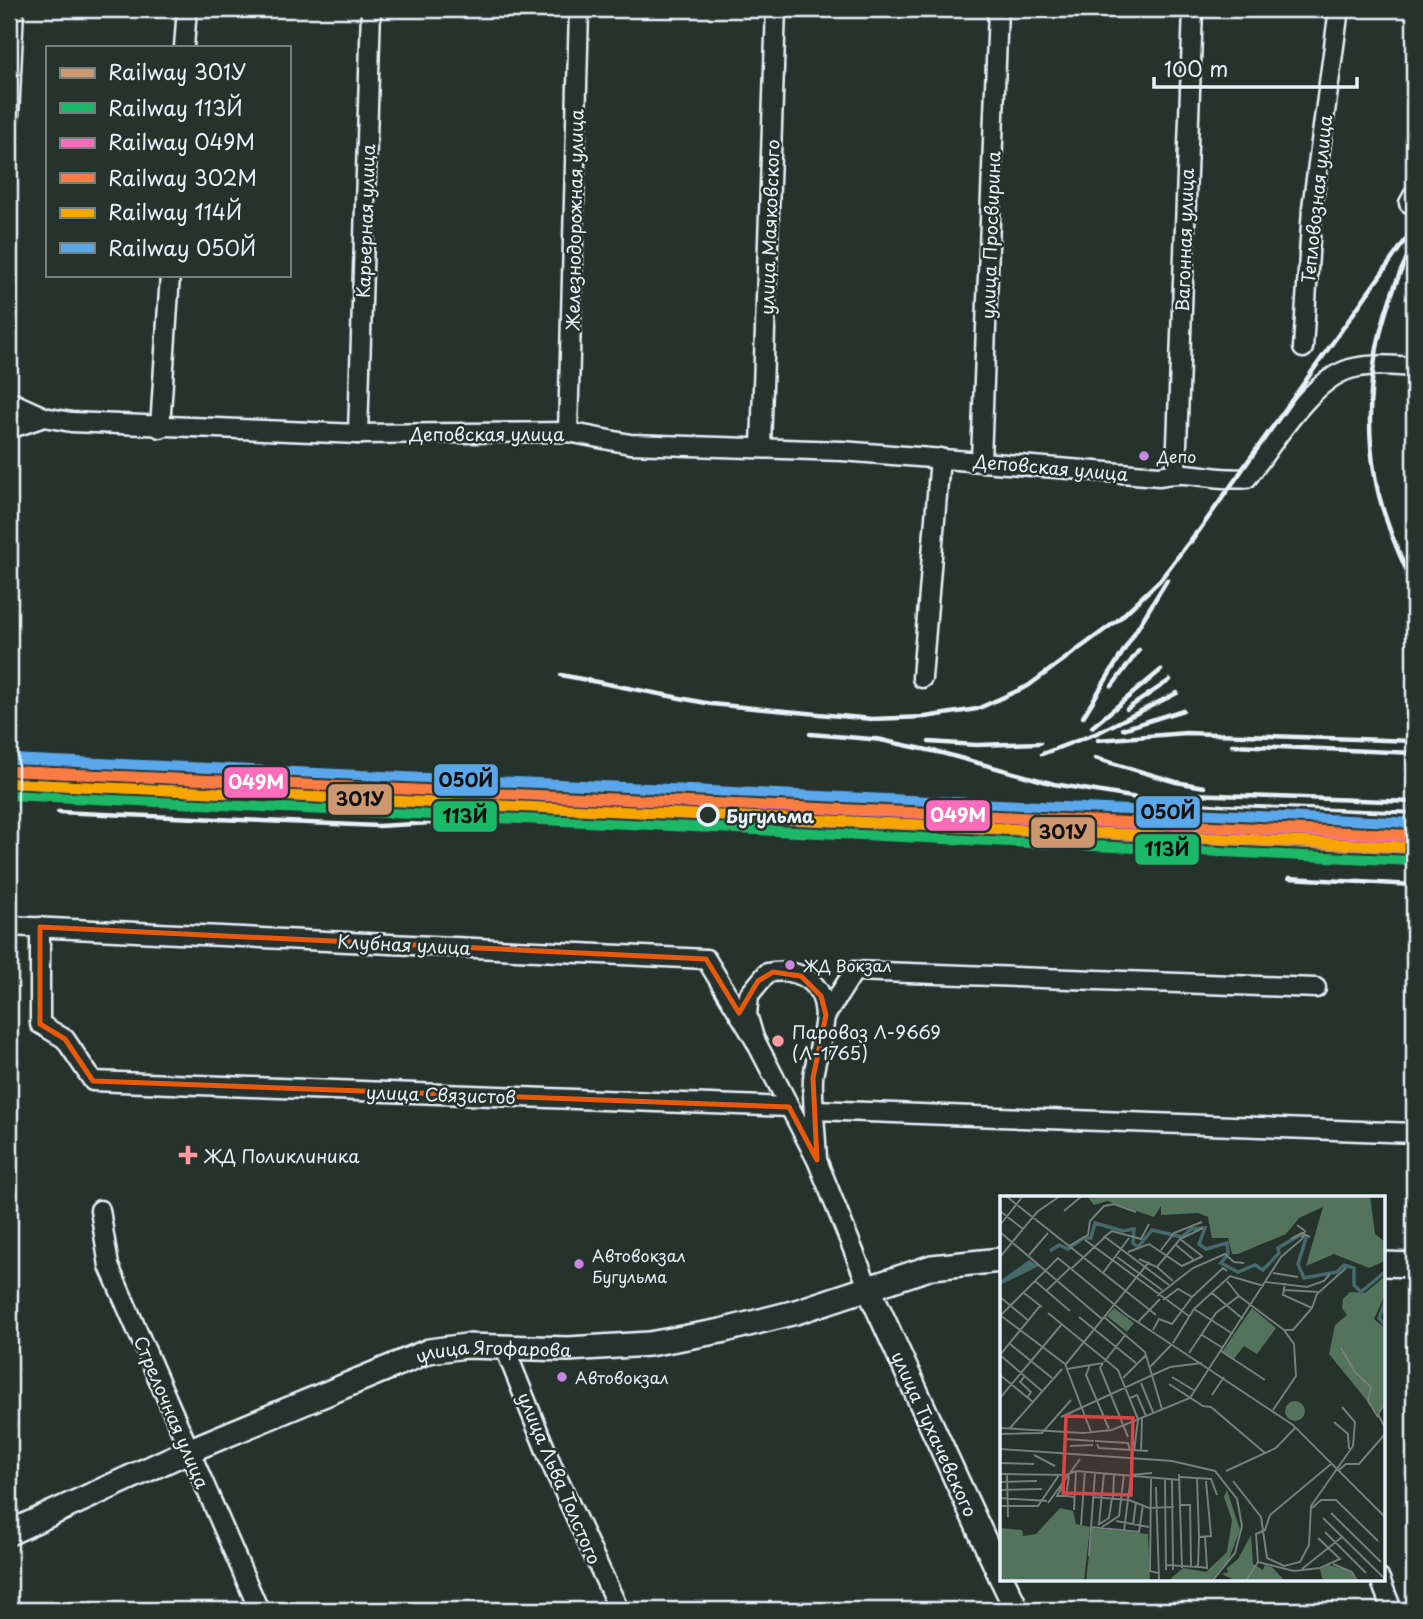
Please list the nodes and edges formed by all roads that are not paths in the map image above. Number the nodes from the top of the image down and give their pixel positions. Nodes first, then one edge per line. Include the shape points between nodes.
1 (14, 9) edge
2 (187, 9) edge
3 (371, 9) edge
4 (579, 9) edge
5 (776, 9) edge
6 (998, 9) edge
7 (1193, 9) edge
8 (1339, 9) edge
9 (184, 46) edge
10 (9, 117) edge
11 (170, 276) edge
12 (1303, 348) dead end
13 (1414, 367) edge
14 (9, 401) edge
15 (44, 417) junction
16 (160, 428) junction
17 (9, 429) edge
18 (568, 432) junction
19 (358, 434) junction
20 (761, 446) junction
21 (940, 457) junction
22 (981, 460) junction
23 (1175, 472) junction
24 (922, 678) dead end
25 (9, 926) edge
26 (40, 927) junction
27 (1316, 988) dead end
28 (825, 1015) junction
29 (754, 1038) junction
30 (789, 1107) junction
31 (815, 1110) junction
32 (1414, 1133) edge
33 (817, 1160) junction
34 (100, 1210) dead end
35 (1000, 1261) edge
36 (1384, 1264) edge
37 (1414, 1265) edge
38 (869, 1289) junction
39 (504, 1346) junction
40 (188, 1451) junction
41 (9, 1533) edge
42 (1000, 1574) edge
43 (1003, 1580) edge
44 (1380, 1580) edge
45 (259, 1610) edge
46 (619, 1610) edge
47 (1017, 1610) edge
48 (1392, 1610) edge

1 - 10 street
2 - 9 street
3 - 19 street, Карьерная улица
4 - 18 street, Железнодорожная улица
5 - 20 street, улица Маяковского
6 - 22 street, улица Просвирина
7 - 23 street, Вагонная улица
8 - 12 street, Тепловозная улица via 1312,208
11 - 16 street
13 - 23 street, Деповская улица via 1373,365 1332,376 1314,391 1247,478
14 - 15 street, Деповская улица
15 - 16 street, Деповская улица
15 - 17 street
16 - 19 street, Деповская улица
18 - 19 street, Деповская улица
18 - 20 street, Деповская улица via 630,444
20 - 21 street, Деповская улица
21 - 22 street, Деповская улица
21 - 24 street
22 - 23 street, Деповская улица via 1159,476
25 - 26 street, Клубная улица
26 - 29 street, Клубная улица via 706,958
26 - 30 street, улица Связистов via 40,1024 65,1039 93,1081
27 - 28 street via 854,971
28 - 29 street via 821,996 807,979 787,971 767,973 749,995 747,1014
28 - 31 street via 813,1078
29 - 30 street
30 - 33 street
31 - 32 street
31 - 33 street
33 - 38 street
34 - 40 street, Стрелочная улица via 109,1266
35 - 38 main road, улица Ягофарова via 932,1267
36 - 37 main road
38 - 39 main road, улица Ягофарова via 720,1331 649,1344 568,1349
38 - 42 main road, улица Тухачевского
39 - 40 main road, улица Ягофарова via 429,1351
39 - 46 street, улица Льва Толстого via 553,1468
40 - 41 main road, улица Ягофарова
40 - 45 street, Стрелочная улица
43 - 47 main road, улица Тухачевского
44 - 48 street

